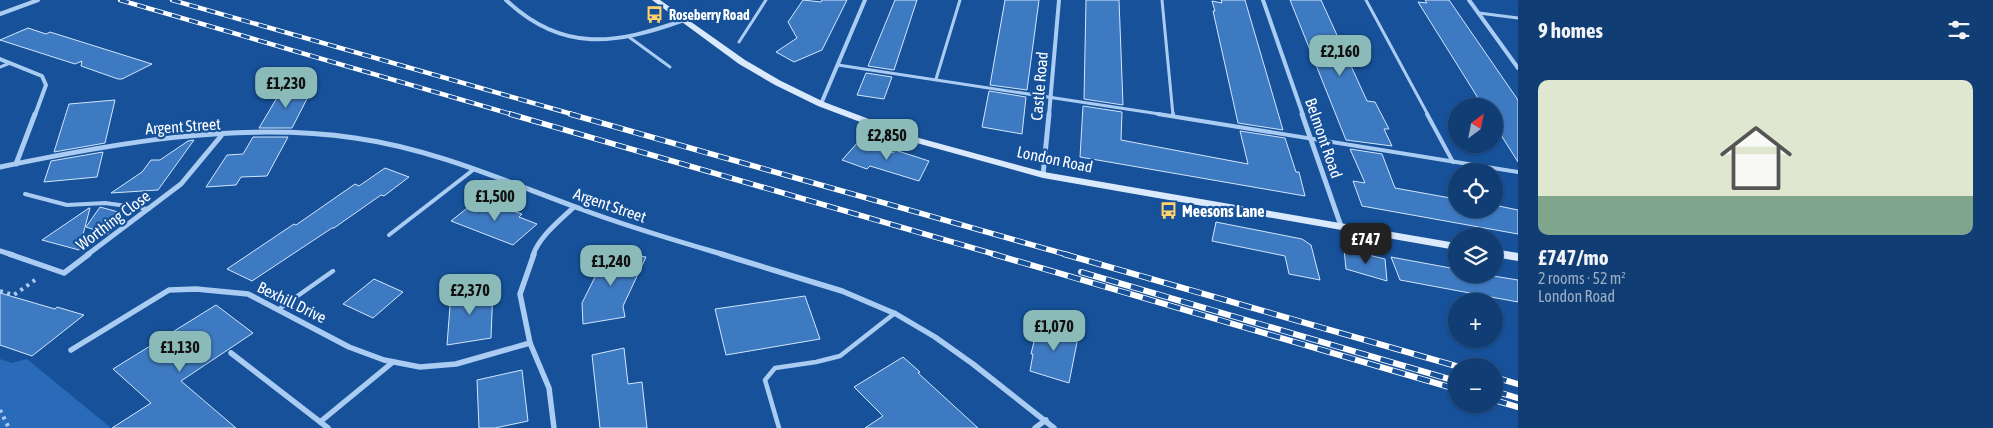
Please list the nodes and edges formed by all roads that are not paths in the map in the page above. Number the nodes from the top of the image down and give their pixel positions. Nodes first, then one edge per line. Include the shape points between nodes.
1 (38, 0) edge
2 (506, 0) edge
3 (655, 0) edge
4 (667, 0) edge
5 (766, 0) edge
6 (865, 0) edge
7 (960, 0) edge
8 (1059, 0) edge
9 (1162, 0) edge
10 (1263, 0) edge
11 (1366, 0) edge
12 (1470, 0) edge
13 (1479, 13) junction
14 (0, 14) edge
15 (680, 17) junction
16 (1518, 18) edge
17 (629, 37) junction
18 (739, 42) dead end
19 (0, 59) edge
20 (10, 63) junction
21 (838, 65) junction
22 (0, 67) edge
23 (670, 67) dead end
24 (1518, 68) edge
25 (936, 79) junction
26 (1050, 96) junction
27 (821, 104) junction
28 (1173, 116) junction
29 (221, 136) junction
30 (1311, 139) junction
31 (1452, 162) junction
32 (16, 164) junction
33 (0, 167) edge
34 (473, 170) junction
35 (1518, 172) edge
36 (1043, 175) junction
37 (25, 194) dead end
38 (574, 207) junction
39 (149, 209) junction
40 (1341, 226) junction
41 (388, 235) dead end
42 (1448, 246) edge
43 (0, 251) edge
44 (1503, 254) edge
45 (1518, 257) edge
46 (333, 271) dead end
47 (279, 309) junction
48 (895, 313) junction
49 (530, 344) junction
50 (71, 350) dead end
51 (231, 353) dead end
52 (393, 362) junction
53 (1046, 420) junction
54 (320, 422) junction
55 (328, 428) edge
56 (554, 428) edge
57 (779, 428) edge
58 (1035, 428) edge
59 (1054, 428) edge

1 - 14 street
2 - 17 street via 532,20 563,33 599,40
3 - 15 street, London Road
4 - 15 street, London Road
5 - 18 lane
6 - 21 street
7 - 25 lane
8 - 26 street, Castle Road
9 - 28 lane
10 - 30 street, Belmont Road
11 - 31 lane
12 - 13 street
13 - 16 lane
13 - 24 street
15 - 17 street
15 - 27 street, London Road via 742,62
17 - 23 lane
19 - 20 street
20 - 22 lane
20 - 32 street via 42,76 46,85
21 - 25 lane
21 - 27 street
25 - 26 lane
26 - 28 lane
26 - 36 street, Castle Road
27 - 36 street, London Road via 916,140
28 - 30 lane
29 - 32 street, Argent Street via 113,146
29 - 34 street, Argent Street via 317,134 368,139 416,150
29 - 39 street, Worthing Close via 181,184
30 - 31 lane
30 - 40 street, Belmont Road
31 - 35 lane
32 - 33 street, Argent Street
34 - 38 street, Argent Street
34 - 41 lane
36 - 40 street, London Road
37 - 39 lane via 67,205 86,202
38 - 48 street, Argent Street via 845,292
38 - 49 street via 536,248 520,294
39 - 43 street, Worthing Close via 64,273
40 - 42 street, London Road
44 - 45 street
46 - 47 lane
47 - 50 street, Bexhill Drive via 248,294 169,290
47 - 52 street, Bexhill Drive via 349,347
48 - 53 street, Argent Street via 961,354
48 - 57 lane via 840,356 775,368 765,380
49 - 52 street, Bexhill Drive via 456,364 420,367
49 - 56 street via 549,388
51 - 54 street
52 - 54 street
53 - 58 street
53 - 59 street, Argent Street
54 - 55 street

